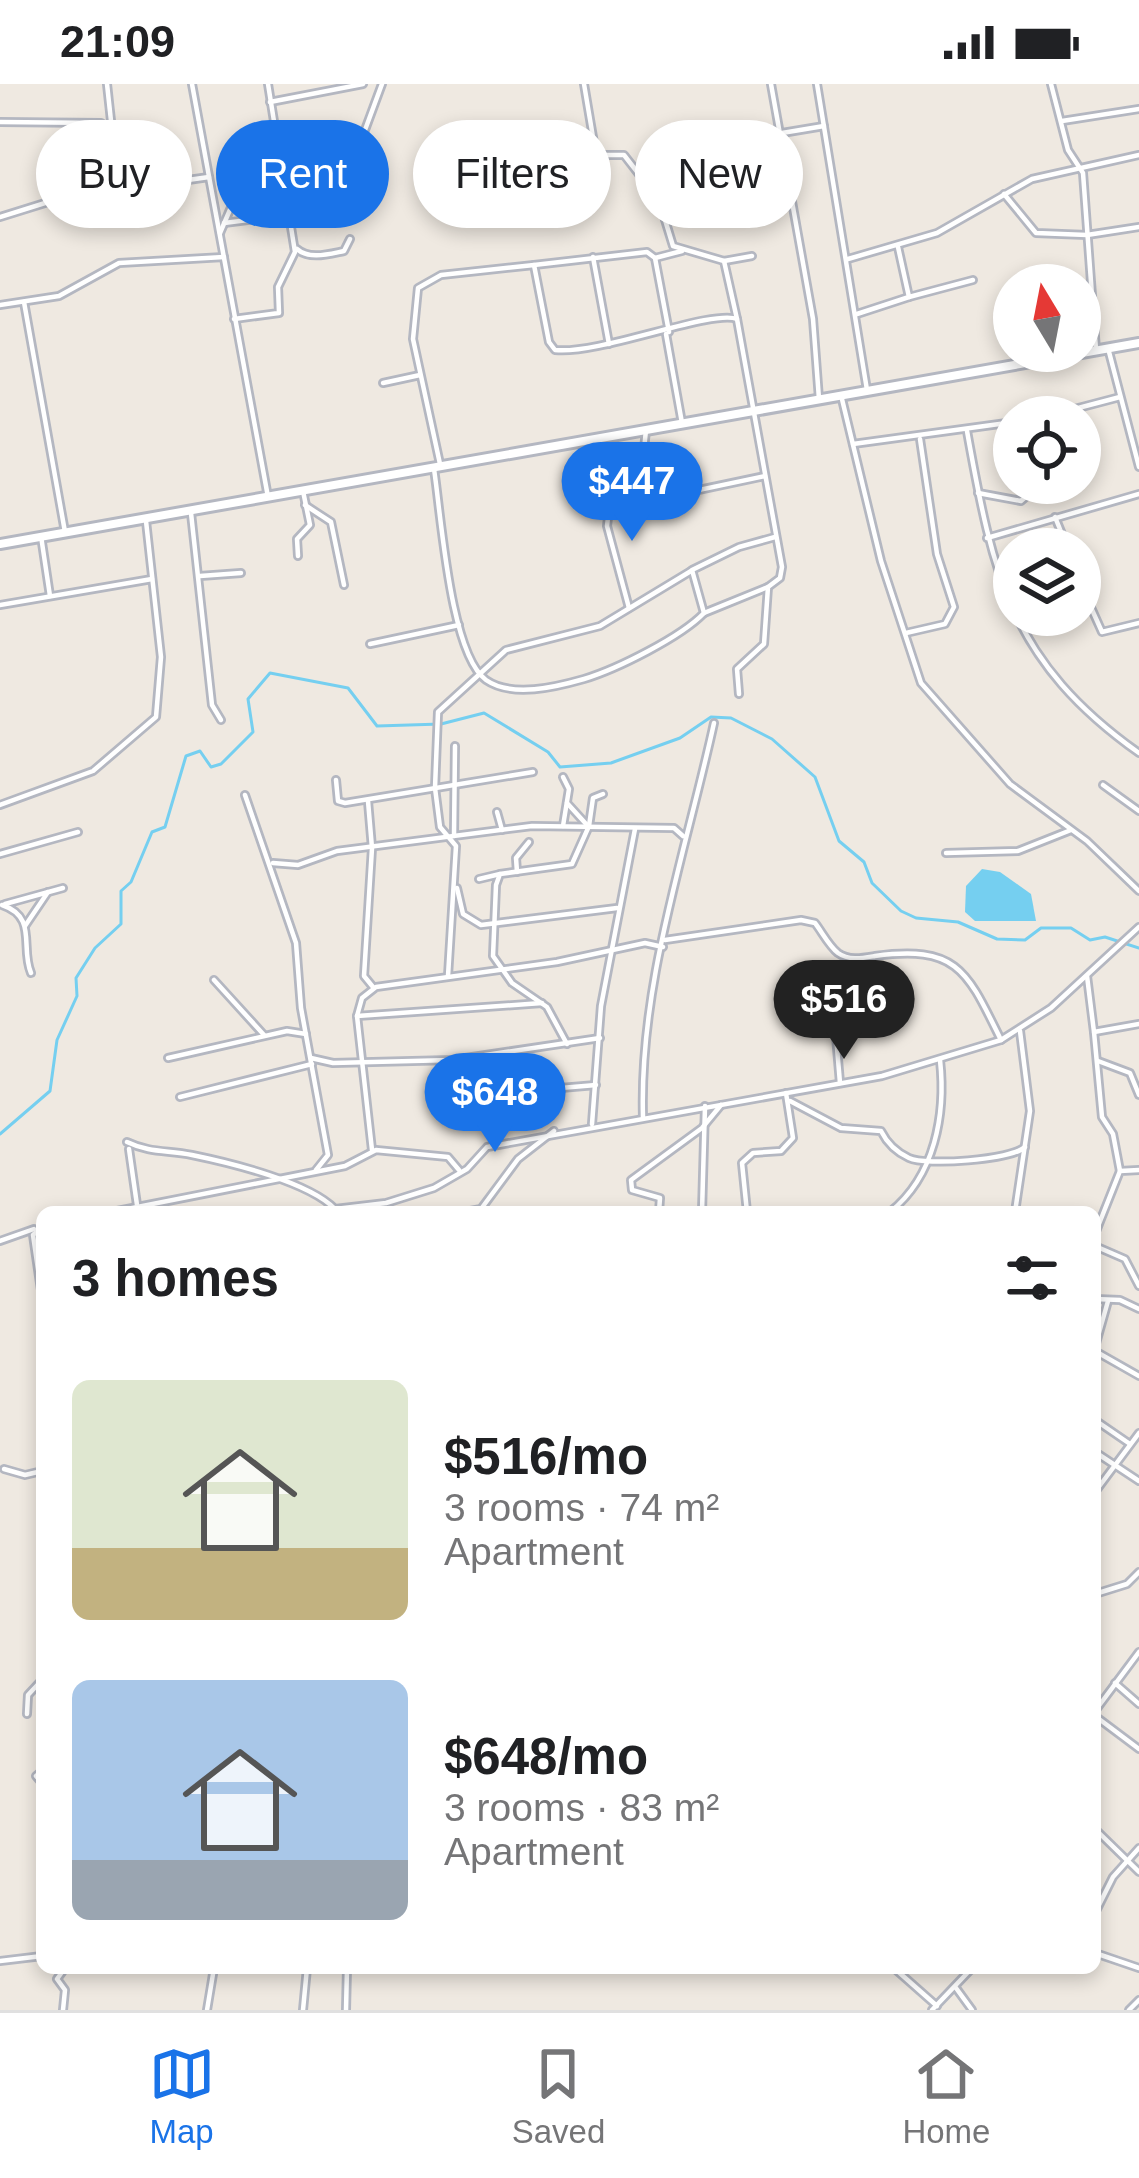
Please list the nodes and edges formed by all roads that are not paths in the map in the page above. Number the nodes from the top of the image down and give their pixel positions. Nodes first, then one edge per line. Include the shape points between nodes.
1 (107, 84) edge
2 (193, 84) edge
3 (268, 84) edge
4 (363, 84) edge
5 (382, 84) edge
6 (584, 84) edge
7 (772, 84) edge
8 (817, 84) edge
9 (1051, 84) edge
10 (270, 102) junction
11 (1139, 109) edge
12 (111, 120) edge
13 (273, 120) edge
14 (369, 120) edge
15 (779, 120) edge
16 (1061, 121) junction
17 (0, 122) edge
18 (36, 122) edge
19 (824, 126) junction
20 (803, 130) edge
21 (1139, 155) edge
22 (1082, 169) junction
23 (208, 177) junction
24 (192, 179) edge
25 (1004, 194) junction
26 (36, 208) edge
27 (0, 217) edge
28 (1139, 227) edge
29 (222, 228) edge
30 (291, 228) edge
31 (798, 228) edge
32 (220, 233) junction
33 (1087, 236) junction
34 (350, 239) dead end
35 (294, 244) junction
36 (898, 247) junction
37 (684, 250) junction
38 (224, 256) junction
39 (752, 256) dead end
40 (593, 257) junction
41 (655, 258) junction
42 (848, 259) junction
43 (724, 261) junction
44 (1089, 264) edge
45 (534, 265) junction
46 (973, 280) dead end
47 (909, 297) junction
48 (24, 302) junction
49 (734, 304) junction
50 (0, 305) edge
51 (857, 314) junction
52 (722, 315) junction
53 (234, 319) junction
54 (737, 320) junction
55 (667, 333) junction
56 (1139, 343) edge
57 (609, 344) junction
58 (1108, 348) junction
59 (1101, 349) edge
60 (993, 368) edge
61 (420, 375) junction
62 (383, 383) dead end
63 (867, 390) junction
64 (841, 395) junction
65 (1120, 397) junction
66 (819, 399) junction
67 (1101, 402) edge
68 (754, 410) junction
69 (682, 423) junction
70 (993, 426) edge
71 (646, 429) junction
72 (967, 431) junction
73 (920, 439) junction
74 (852, 444) junction
75 (1137, 448) edge
76 (437, 467) junction
77 (1139, 467) edge
78 (766, 475) junction
79 (303, 491) junction
80 (978, 493) junction
81 (1139, 494) edge
82 (658, 495) junction
83 (993, 496) edge
84 (268, 498) junction
85 (305, 505) junction
86 (191, 512) junction
87 (1055, 518) junction
88 (146, 521) junction
89 (1059, 528) edge
90 (65, 532) junction
91 (41, 536) junction
92 (775, 537) junction
93 (987, 538) junction
94 (0, 544) edge
95 (298, 556) dead end
96 (692, 570) junction
97 (241, 573) dead end
98 (200, 576) junction
99 (152, 579) junction
100 (344, 585) dead end
101 (769, 587) junction
102 (50, 596) junction
103 (0, 605) edge
104 (629, 608) junction
105 (704, 613) junction
106 (1139, 623) edge
107 (459, 625) junction
108 (1101, 630) edge
109 (906, 633) junction
110 (370, 644) dead end
111 (478, 672) junction
112 (739, 694) dead end
113 (221, 720) dead end
114 (713, 724) dead end
115 (455, 746) dead end
116 (1139, 753) edge
117 (533, 772) dead end
118 (563, 777) dead end
119 (336, 780) dead end
120 (454, 782) junction
121 (1103, 785) dead end
122 (435, 788) junction
123 (603, 794) dead end
124 (245, 795) dead end
125 (368, 801) junction
126 (567, 803) junction
127 (0, 805) edge
128 (497, 812) dead end
129 (1139, 812) edge
130 (563, 826) junction
131 (589, 826) junction
132 (635, 828) junction
133 (502, 830) junction
134 (1072, 830) junction
135 (78, 832) dead end
136 (453, 836) junction
137 (683, 836) junction
138 (529, 842) dead end
139 (373, 848) junction
140 (946, 853) dead end
141 (0, 854) edge
142 (273, 863) junction
143 (517, 872) junction
144 (500, 874) junction
145 (479, 879) dead end
146 (454, 883) junction
147 (63, 888) dead end
148 (1139, 891) edge
149 (48, 892) junction
150 (1, 905) edge
151 (619, 909) junction
152 (494, 923) junction
153 (25, 926) junction
154 (1139, 928) edge
155 (664, 943) junction
156 (610, 948) junction
157 (853, 960) junction
158 (503, 970) junction
159 (31, 973) dead end
160 (448, 976) junction
161 (1088, 976) junction
162 (214, 980) dead end
163 (376, 987) junction
164 (542, 1003) junction
165 (358, 1016) junction
166 (1139, 1024) edge
167 (1020, 1030) junction
168 (1094, 1032) junction
169 (306, 1034) junction
170 (264, 1035) junction
171 (602, 1039) junction
172 (1001, 1040) junction
173 (567, 1044) junction
174 (168, 1058) dead end
175 (940, 1060) junction
176 (311, 1061) junction
177 (361, 1061) junction
178 (1098, 1061) junction
179 (840, 1083) junction
180 (596, 1085) junction
181 (525, 1091) dead end
182 (786, 1093) junction
183 (1139, 1095) edge
184 (181, 1097) dead end
185 (790, 1101) junction
186 (721, 1103) junction
187 (705, 1106) junction
188 (643, 1117) junction
189 (592, 1124) junction
190 (702, 1128) junction
191 (554, 1131) junction
192 (1025, 1147) junction
193 (372, 1150) junction
194 (926, 1160) junction
195 (316, 1170) junction
196 (459, 1170) junction
197 (1139, 1170) edge
198 (1120, 1171) junction
199 (270, 1179) junction
200 (138, 1206) edge
201 (151, 1206) edge
202 (331, 1206) edge
203 (361, 1206) edge
204 (483, 1206) edge
205 (659, 1206) edge
206 (702, 1206) edge
207 (746, 1206) edge
208 (894, 1206) edge
209 (1016, 1206) edge
210 (1101, 1219) edge
211 (36, 1229) edge
212 (0, 1240) edge
213 (1101, 1249) edge
214 (1139, 1286) edge
215 (1101, 1300) edge
216 (1108, 1301) junction
217 (1139, 1309) edge
218 (1101, 1327) edge
219 (1101, 1353) edge
220 (1139, 1376) edge
221 (1101, 1424) edge
222 (1139, 1433) edge
223 (1131, 1445) junction
224 (1101, 1456) edge
225 (1116, 1466) junction
226 (4, 1469) dead end
227 (36, 1472) edge
228 (1138, 1477) edge
229 (1101, 1485) edge
230 (1139, 1572) edge
231 (1101, 1592) edge
232 (1139, 1652) edge
233 (1115, 1683) junction
234 (36, 1686) edge
235 (1101, 1704) edge
236 (1139, 1704) edge
237 (27, 1714) dead end
238 (1101, 1718) edge
239 (1139, 1749) edge
240 (1101, 1835) edge
241 (1139, 1849) edge
242 (1128, 1861) junction
243 (1139, 1871) edge
244 (1101, 1899) edge
245 (1101, 1955) edge
246 (36, 1957) edge
247 (0, 1961) edge
248 (1139, 1968) edge
249 (60, 1974) edge
250 (213, 1974) edge
251 (306, 1974) edge
252 (347, 1974) edge
253 (900, 1974) edge
254 (967, 1974) edge
255 (956, 1988) junction
256 (1139, 2000) edge
257 (935, 2008) edge
258 (63, 2010) edge
259 (207, 2010) edge
260 (303, 2010) edge
261 (346, 2010) edge
262 (972, 2010) edge
263 (1129, 2010) edge

1 - 12 street
2 - 23 street
3 - 10 street
4 - 10 street
5 - 14 street
6 - 37 street via 596,155 624,155 658,200 673,246
7 - 15 street
8 - 19 street
9 - 16 street
10 - 13 street
11 - 16 street
16 - 22 street
17 - 18 street
19 - 20 street
19 - 42 street
21 - 22 street
22 - 25 street
22 - 33 street
23 - 24 street
23 - 32 street
25 - 33 street via 1036,233
25 - 36 street
26 - 27 street
28 - 33 street
29 - 32 street
30 - 35 street
31 - 66 street
32 - 38 street
33 - 44 street
34 - 35 street via 344,250 319,255
35 - 53 street via 278,287 279,313
36 - 42 street
36 - 47 street
37 - 41 street
37 - 43 street
38 - 48 street via 119,263 59,296
38 - 53 street
39 - 43 street
40 - 41 street via 642,250
40 - 45 street
40 - 57 street
41 - 55 street
42 - 51 street
43 - 49 street
45 - 57 street via 551,348
45 - 61 street via 424,281 413,328
46 - 47 street
47 - 51 street
48 - 50 street
48 - 90 street
49 - 52 street
49 - 54 street
51 - 63 street
52 - 54 street
52 - 55 street
53 - 84 street
54 - 68 street
55 - 57 street
55 - 69 street
56 - 58 main road
58 - 59 main road
58 - 65 street
60 - 63 main road
61 - 62 street
61 - 76 street
63 - 64 main road
64 - 66 main road
64 - 74 street
65 - 67 street
65 - 75 street
66 - 68 main road
68 - 69 main road
68 - 78 street
69 - 71 main road
70 - 72 street
71 - 76 main road
71 - 82 street via 644,470
72 - 73 street
72 - 80 street
73 - 74 street
73 - 109 street via 937,554 954,607 945,624
74 - 109 street
75 - 77 street
76 - 79 main road
76 - 107 street
78 - 82 street
78 - 92 street
79 - 84 main road
79 - 85 street
80 - 83 street
80 - 93 street
81 - 87 street
82 - 104 street via 606,512
84 - 86 main road
85 - 95 street via 310,525 297,539
85 - 100 street via 331,522
86 - 88 main road
86 - 98 street
87 - 89 street
87 - 93 street
88 - 90 main road
88 - 99 street
90 - 91 main road
91 - 94 main road
91 - 102 street
92 - 96 street
92 - 101 street via 782,576
93 - 116 street via 1014,620 1092,714
96 - 104 street
96 - 105 street
97 - 98 street
98 - 113 street via 212,705
99 - 102 street
99 - 127 street via 162,680 156,717 93,771
101 - 105 street
101 - 112 street via 767,636 741,660
102 - 103 street
104 - 111 street via 600,626 506,650
105 - 111 street via 612,669 567,684 508,688
106 - 108 street
107 - 110 street
107 - 111 street
109 - 134 street via 935,703 1010,784
111 - 122 street via 438,712
114 - 137 street
115 - 120 street
117 - 120 street
118 - 126 street
119 - 125 street via 341,803
120 - 122 street
120 - 136 street
121 - 129 street
122 - 125 street
122 - 136 street via 441,832
123 - 131 street via 593,798
124 - 142 street
125 - 139 street
126 - 130 street
126 - 131 street
128 - 133 street
130 - 131 street
130 - 133 street
131 - 132 street
131 - 143 street via 572,864
132 - 137 street via 674,828
132 - 151 street
133 - 136 street
134 - 140 street via 1015,852
134 - 148 street
135 - 141 street
136 - 139 street
136 - 146 street
137 - 155 street
138 - 143 street via 516,858
139 - 142 street via 298,866
139 - 163 street via 364,976
142 - 169 street via 296,943
143 - 144 street
144 - 145 street
144 - 152 street
146 - 152 street via 463,914
146 - 160 street
147 - 149 street
149 - 150 street
149 - 153 street
150 - 153 street
151 - 152 street
151 - 156 street
152 - 158 street via 493,956
153 - 159 street
154 - 161 street
155 - 156 street
155 - 157 street via 801,920 815,923 836,952
155 - 188 street via 641,1080
156 - 158 street
156 - 171 street
157 - 172 street via 916,951 939,957 974,988
157 - 179 street via 836,1036
158 - 160 street
158 - 164 street
160 - 163 street
161 - 167 street
161 - 168 street
162 - 170 street
163 - 165 street via 362,998
164 - 165 street
164 - 173 street
165 - 177 street
166 - 168 street
167 - 172 street
167 - 192 street via 1030,1111
168 - 178 street
169 - 170 street
169 - 176 street
170 - 174 street
171 - 173 street
171 - 180 street
172 - 175 street
173 - 177 street via 452,1060
175 - 179 street
175 - 194 street via 942,1115
176 - 177 street
176 - 184 street
176 - 195 street via 328,1155
177 - 193 street
178 - 183 street via 1130,1073
178 - 198 street via 1102,1118
179 - 182 street
180 - 181 street
180 - 189 street
182 - 185 street
182 - 186 street
185 - 194 street via 841,1128 881,1131 891,1146
185 - 207 street via 789,1145 742,1162
186 - 187 street
186 - 190 street
187 - 188 street
187 - 190 street
188 - 189 street
189 - 191 street
190 - 205 street via 632,1180 632,1190 660,1198
190 - 206 street
191 - 196 street via 482,1149
191 - 204 street via 518,1159
192 - 194 street via 1009,1157
192 - 209 street
193 - 195 street
193 - 196 street via 448,1157
194 - 208 street
195 - 199 street
196 - 203 street via 434,1187
197 - 198 street
198 - 210 street
199 - 200 street via 128,1145
199 - 201 street
199 - 202 street via 317,1191
211 - 212 street
213 - 214 street via 1125,1259
215 - 216 street
216 - 217 street
216 - 218 street
219 - 220 street
221 - 223 street
222 - 223 street
223 - 225 street
224 - 225 street
225 - 228 street
225 - 229 street
226 - 227 street
230 - 231 street
232 - 233 street
233 - 235 street
233 - 236 street
234 - 237 street
238 - 239 street
240 - 242 street
241 - 242 street
242 - 243 street
242 - 244 street
245 - 248 street
246 - 247 street
249 - 258 street
250 - 259 street
251 - 260 street
252 - 261 street
253 - 257 street
254 - 255 street
255 - 257 street
255 - 262 street
256 - 263 street

